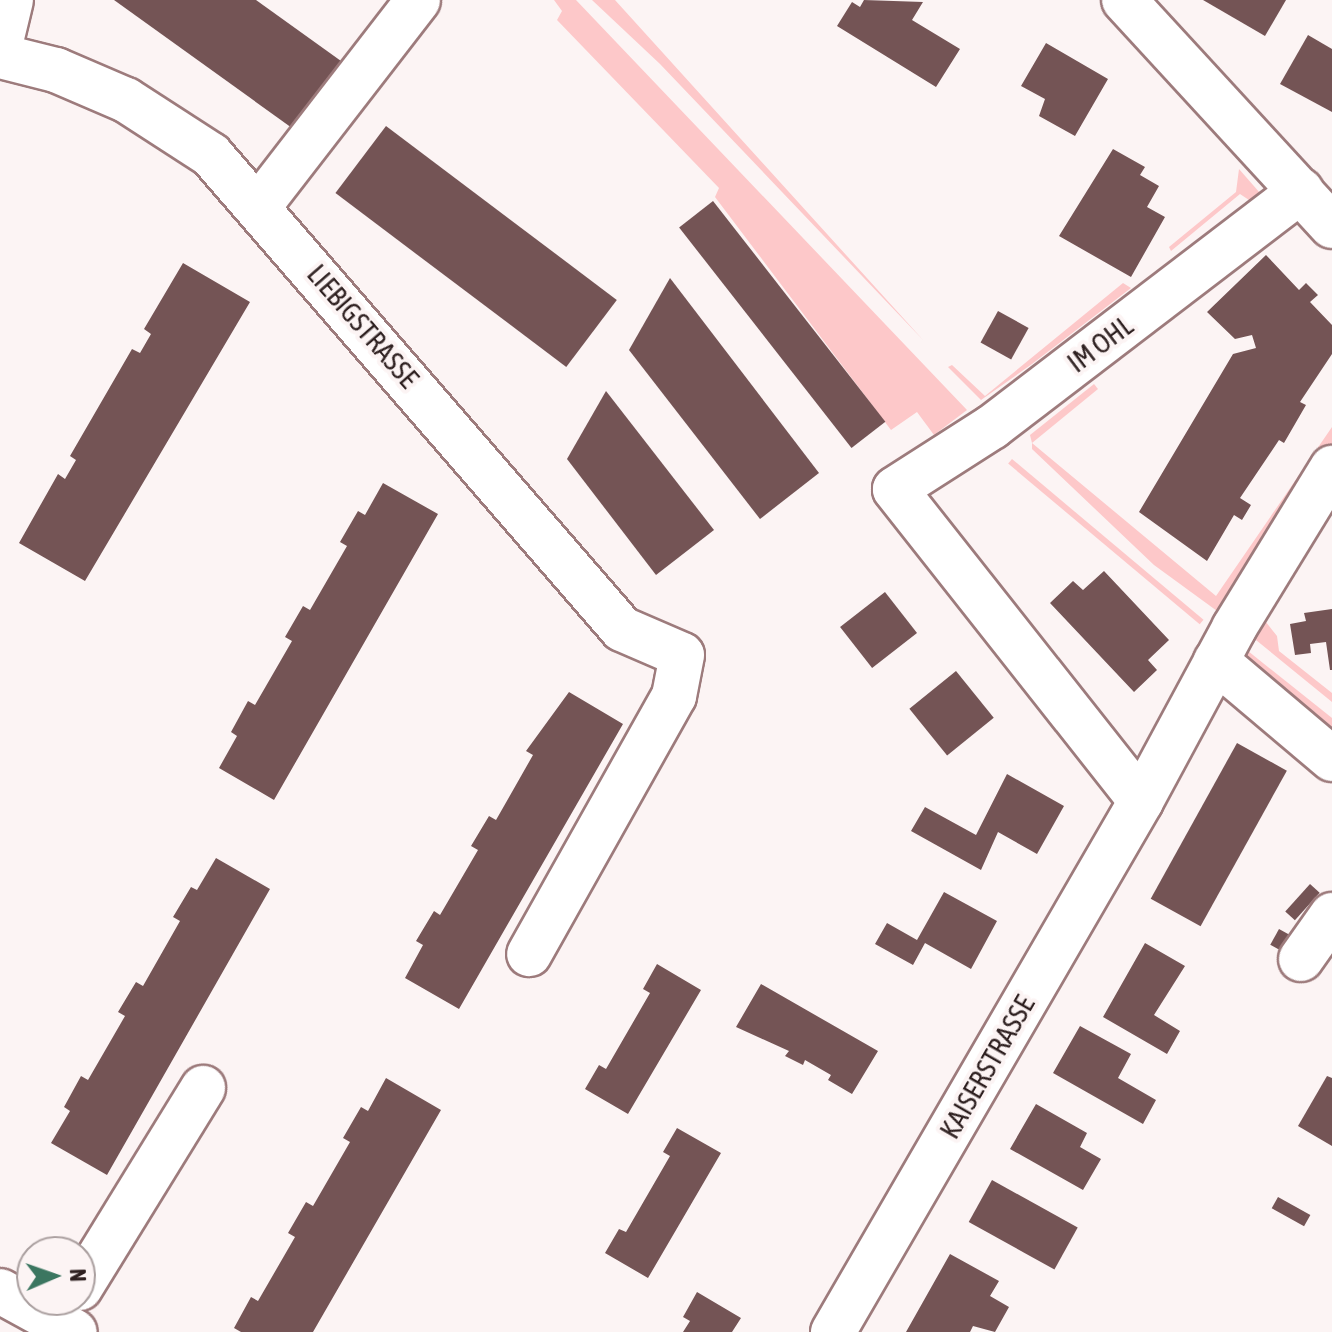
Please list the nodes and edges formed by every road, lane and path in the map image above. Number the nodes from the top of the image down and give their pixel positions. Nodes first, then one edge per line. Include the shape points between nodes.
1 (11, 0) edge
2 (418, 0) edge
3 (1124, 0) edge
4 (0, 46) edge
5 (0, 56) edge
6 (1301, 191) junction
7 (259, 206) junction
8 (1332, 226) edge
9 (1332, 468) edge
10 (1225, 644) junction
11 (1332, 759) edge
12 (1141, 801) junction
13 (1332, 915) edge
14 (529, 954) dead end
15 (1301, 959) dead end
16 (203, 1088) dead end
17 (96, 1244) edge
18 (833, 1332) edge

1 - 4 street
2 - 7 street
3 - 6 street
5 - 7 street, LIEBIGSTRASSE via 56,70 126,100 211,155
6 - 8 street
6 - 12 street, IM OHL via 992,427 895,489
7 - 14 street, LIEBIGSTRASSE via 622,629 682,655 674,696
9 - 10 street, KAISERSTRASSE
10 - 11 street
10 - 12 street, KAISERSTRASSE
12 - 18 street, KAISERSTRASSE
13 - 15 street
16 - 17 street

